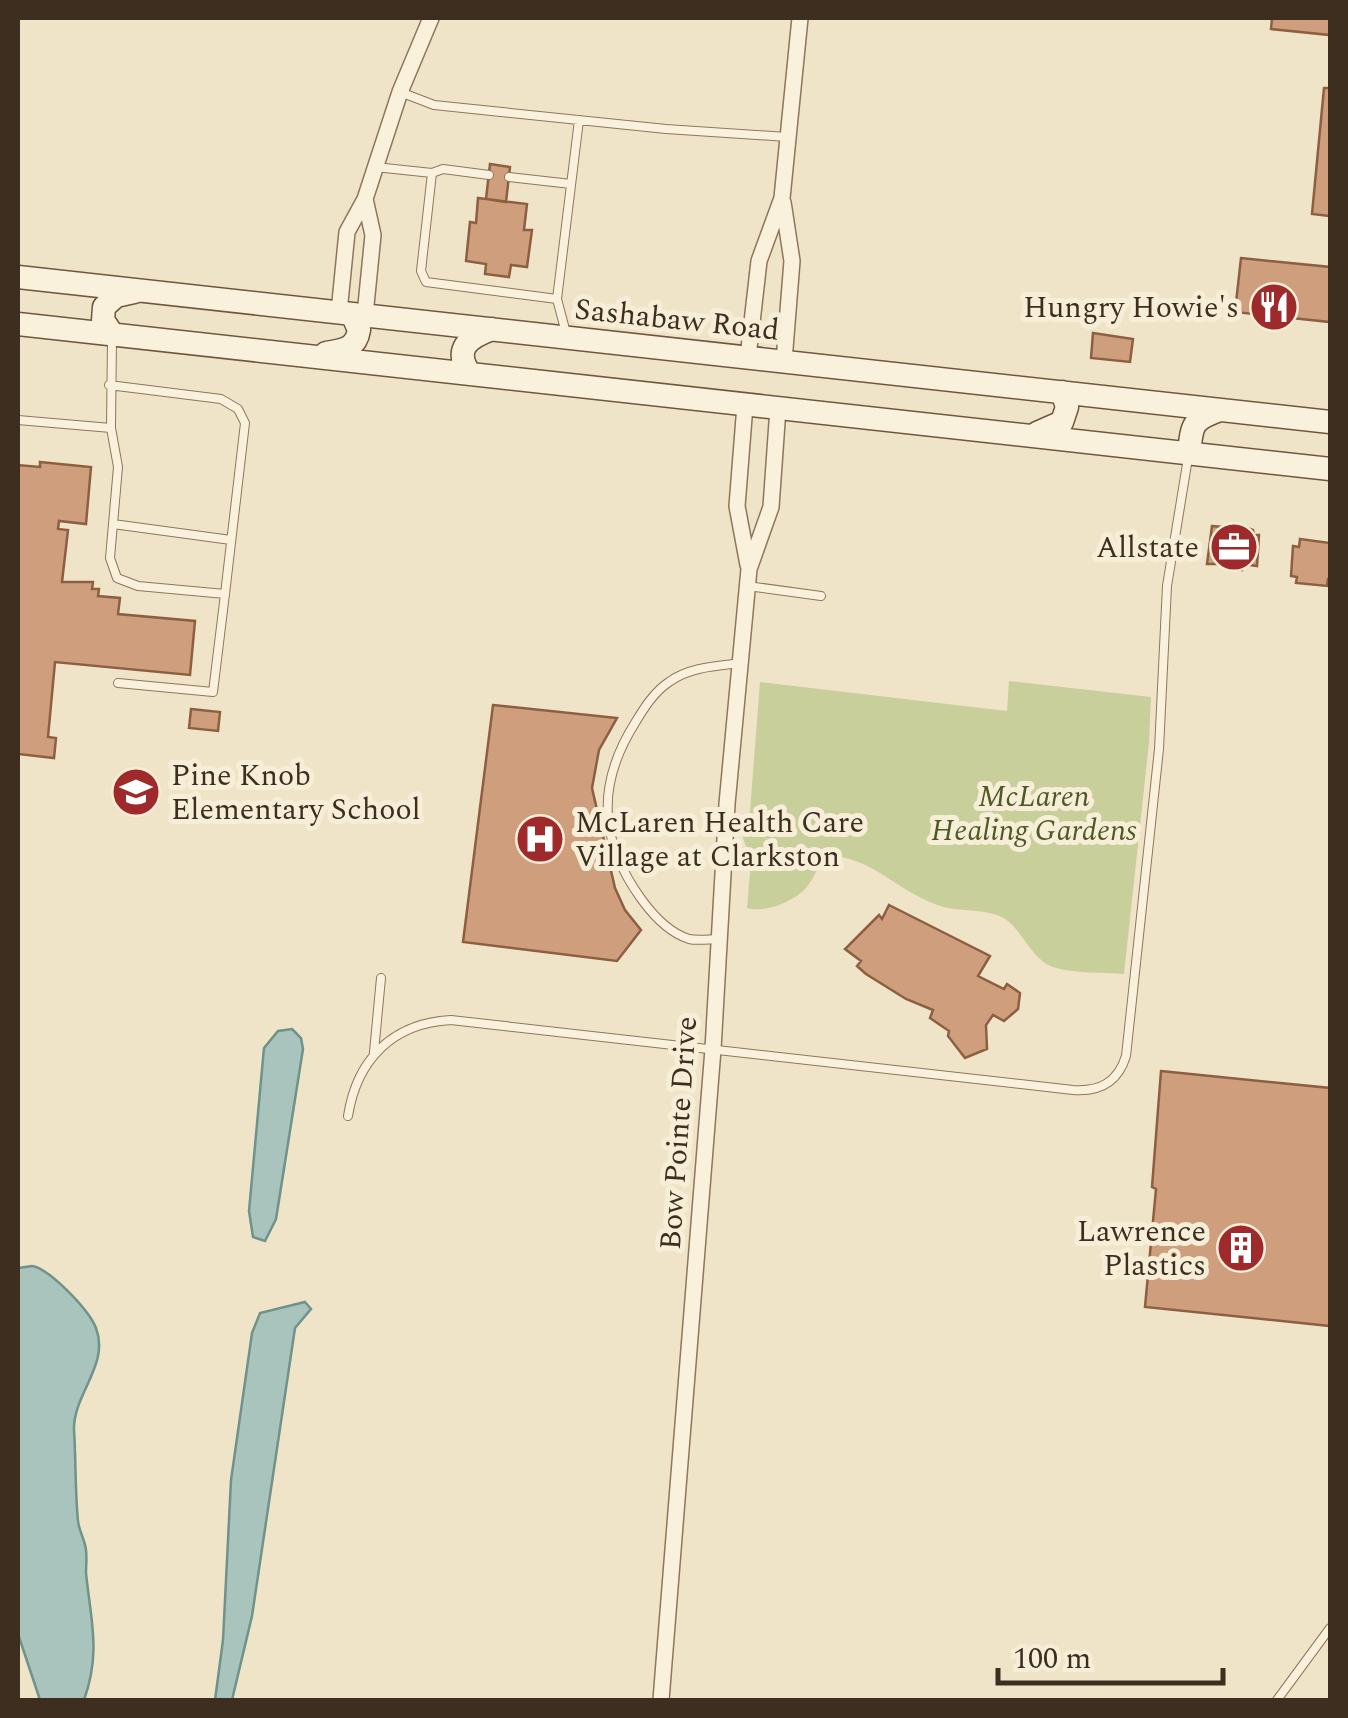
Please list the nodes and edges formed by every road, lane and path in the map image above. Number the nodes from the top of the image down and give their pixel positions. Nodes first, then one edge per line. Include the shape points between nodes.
1 (431, 18) edge
2 (800, 18) edge
3 (400, 92) junction
4 (578, 120) junction
5 (788, 138) junction
6 (375, 167) junction
7 (432, 173) junction
8 (489, 174) dead end
9 (508, 177) dead end
10 (571, 184) junction
11 (782, 198) junction
12 (366, 199) junction
13 (18, 277) edge
14 (142, 290) junction
15 (557, 298) junction
16 (352, 314) junction
17 (18, 324) edge
18 (492, 329) junction
19 (113, 335) junction
20 (567, 337) junction
21 (308, 356) junction
22 (748, 357) junction
23 (784, 361) junction
24 (470, 374) junction
25 (110, 385) junction
26 (1062, 392) junction
27 (745, 404) junction
28 (778, 408) junction
29 (1220, 410) junction
30 (18, 420) edge
31 (1330, 422) edge
32 (111, 428) junction
33 (1029, 435) junction
34 (1189, 453) junction
35 (1330, 469) edge
36 (113, 524) junction
37 (231, 540) junction
38 (748, 577) junction
39 (225, 594) junction
40 (821, 596) dead end
41 (742, 663) junction
42 (118, 683) dead end
43 (719, 939) junction
44 (380, 978) dead end
45 (713, 1050) junction
46 (374, 1052) junction
47 (348, 1116) dead end
48 (1330, 1628) edge
49 (661, 1700) edge
50 (1277, 1700) edge

1 - 3 street
2 - 5 street
3 - 4 lane via 434,105
3 - 6 street
4 - 5 lane
4 - 10 lane
5 - 11 street
6 - 7 lane
6 - 12 street
7 - 8 lane
7 - 15 lane via 421,271 426,282
9 - 10 lane
10 - 15 lane
11 - 22 street via 757,271
11 - 23 street via 792,260
12 - 16 street via 373,235
12 - 16 street via 347,232
13 - 14 main road, Sashabaw Road
14 - 16 main road, Sashabaw Road
14 - 19 main road via 107,302 104,320
15 - 20 lane
16 - 18 main road, Sashabaw Road
16 - 21 main road via 359,330 354,344
17 - 19 main road
18 - 20 main road, Sashabaw Road
18 - 24 main road via 464,345 462,362
19 - 21 main road
19 - 25 lane
20 - 22 main road, Sashabaw Road
21 - 24 main road
22 - 23 main road, Sashabaw Road
23 - 26 main road, Sashabaw Road
24 - 27 main road
25 - 32 lane
25 - 37 lane via 221,398 238,408 244,423
26 - 29 main road, Sashabaw Road
26 - 33 main road via 1062,422
27 - 28 main road
27 - 38 street, Bow Pointe Drive via 737,506
28 - 33 main road
28 - 38 street, Bow Pointe Drive via 771,507
29 - 31 main road, Sashabaw Road
29 - 34 main road via 1194,424
30 - 32 lane
32 - 36 lane via 118,467
33 - 34 main road
34 - 35 main road
34 - 45 lane via 1169,569 1159,749 1122,1069 1087,1091
36 - 37 lane
36 - 39 lane via 110,558 117,578
37 - 39 lane
38 - 40 lane
38 - 41 street, Bow Pointe Drive
39 - 42 lane via 213,692
41 - 43 street, Bow Pointe Drive
41 - 43 lane via 687,672 659,690 618,753 606,804 618,865 647,906 689,939
43 - 45 street, Bow Pointe Drive
44 - 46 lane
45 - 46 lane via 451,1020 402,1031
45 - 49 street, Bow Pointe Drive
46 - 47 lane via 355,1082
48 - 50 lane

